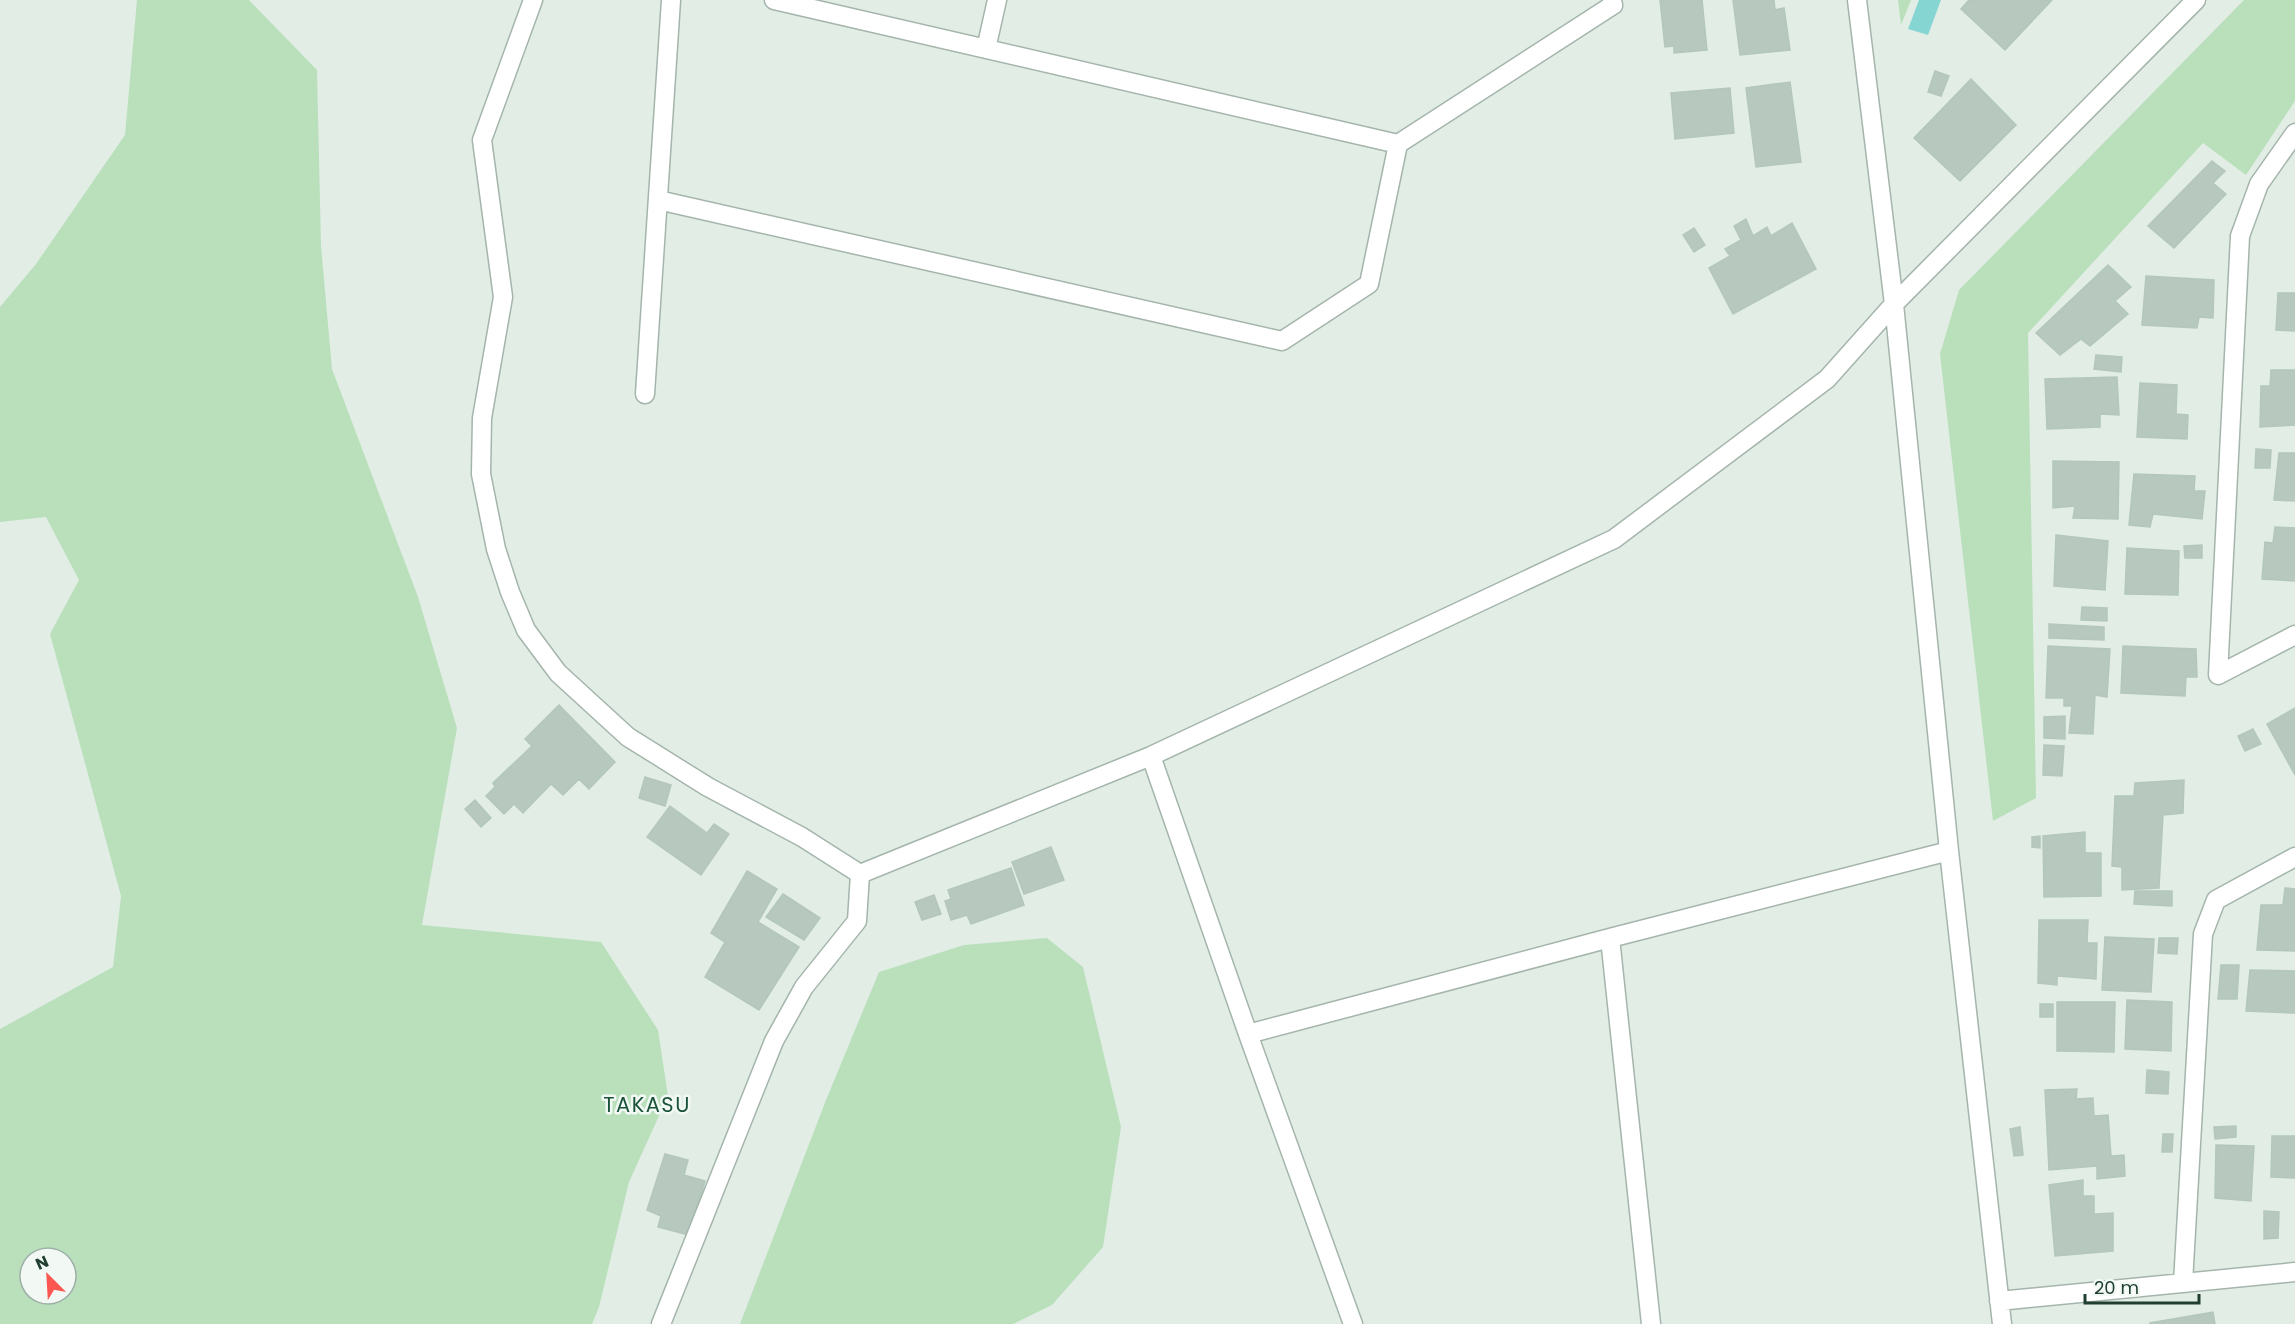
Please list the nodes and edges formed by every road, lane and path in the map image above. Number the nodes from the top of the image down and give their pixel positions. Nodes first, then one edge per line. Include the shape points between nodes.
1 (533, 0) edge
2 (671, 0) edge
3 (774, 0) edge
4 (997, 0) edge
5 (1612, 0) edge
6 (1857, 0) edge
7 (2196, 0) edge
8 (986, 49) junction
9 (2295, 133) edge
10 (1398, 144) junction
11 (658, 200) junction
12 (1894, 304) junction
13 (645, 394) dead end
14 (2295, 635) edge
15 (1151, 756) junction
16 (1949, 851) junction
17 (2295, 857) edge
18 (860, 874) junction
19 (1610, 938) junction
20 (1248, 1034) junction
21 (2295, 1272) edge
22 (2183, 1283) junction
23 (1999, 1301) junction
24 (661, 1324) edge
25 (1353, 1324) edge
26 (1651, 1324) edge
27 (2002, 1324) edge

1 - 18 street via 482,140 502,297 482,418 481,474 496,549 510,592 526,630 558,673 628,737
2 - 11 street
3 - 8 street
4 - 8 street
5 - 10 street via 1613,5
6 - 12 street
7 - 12 street
8 - 10 street
9 - 14 street via 2259,184 2240,236 2218,675
10 - 11 street via 1369,284 1282,341
11 - 13 street
12 - 15 street via 1827,379 1614,539
12 - 16 street
15 - 18 street
15 - 20 street
16 - 19 street
16 - 23 street
17 - 22 street via 2216,900 2203,934
18 - 24 street via 857,921 804,987 774,1041
19 - 20 street
19 - 26 street
20 - 25 street
21 - 22 street
22 - 23 street
23 - 27 street

